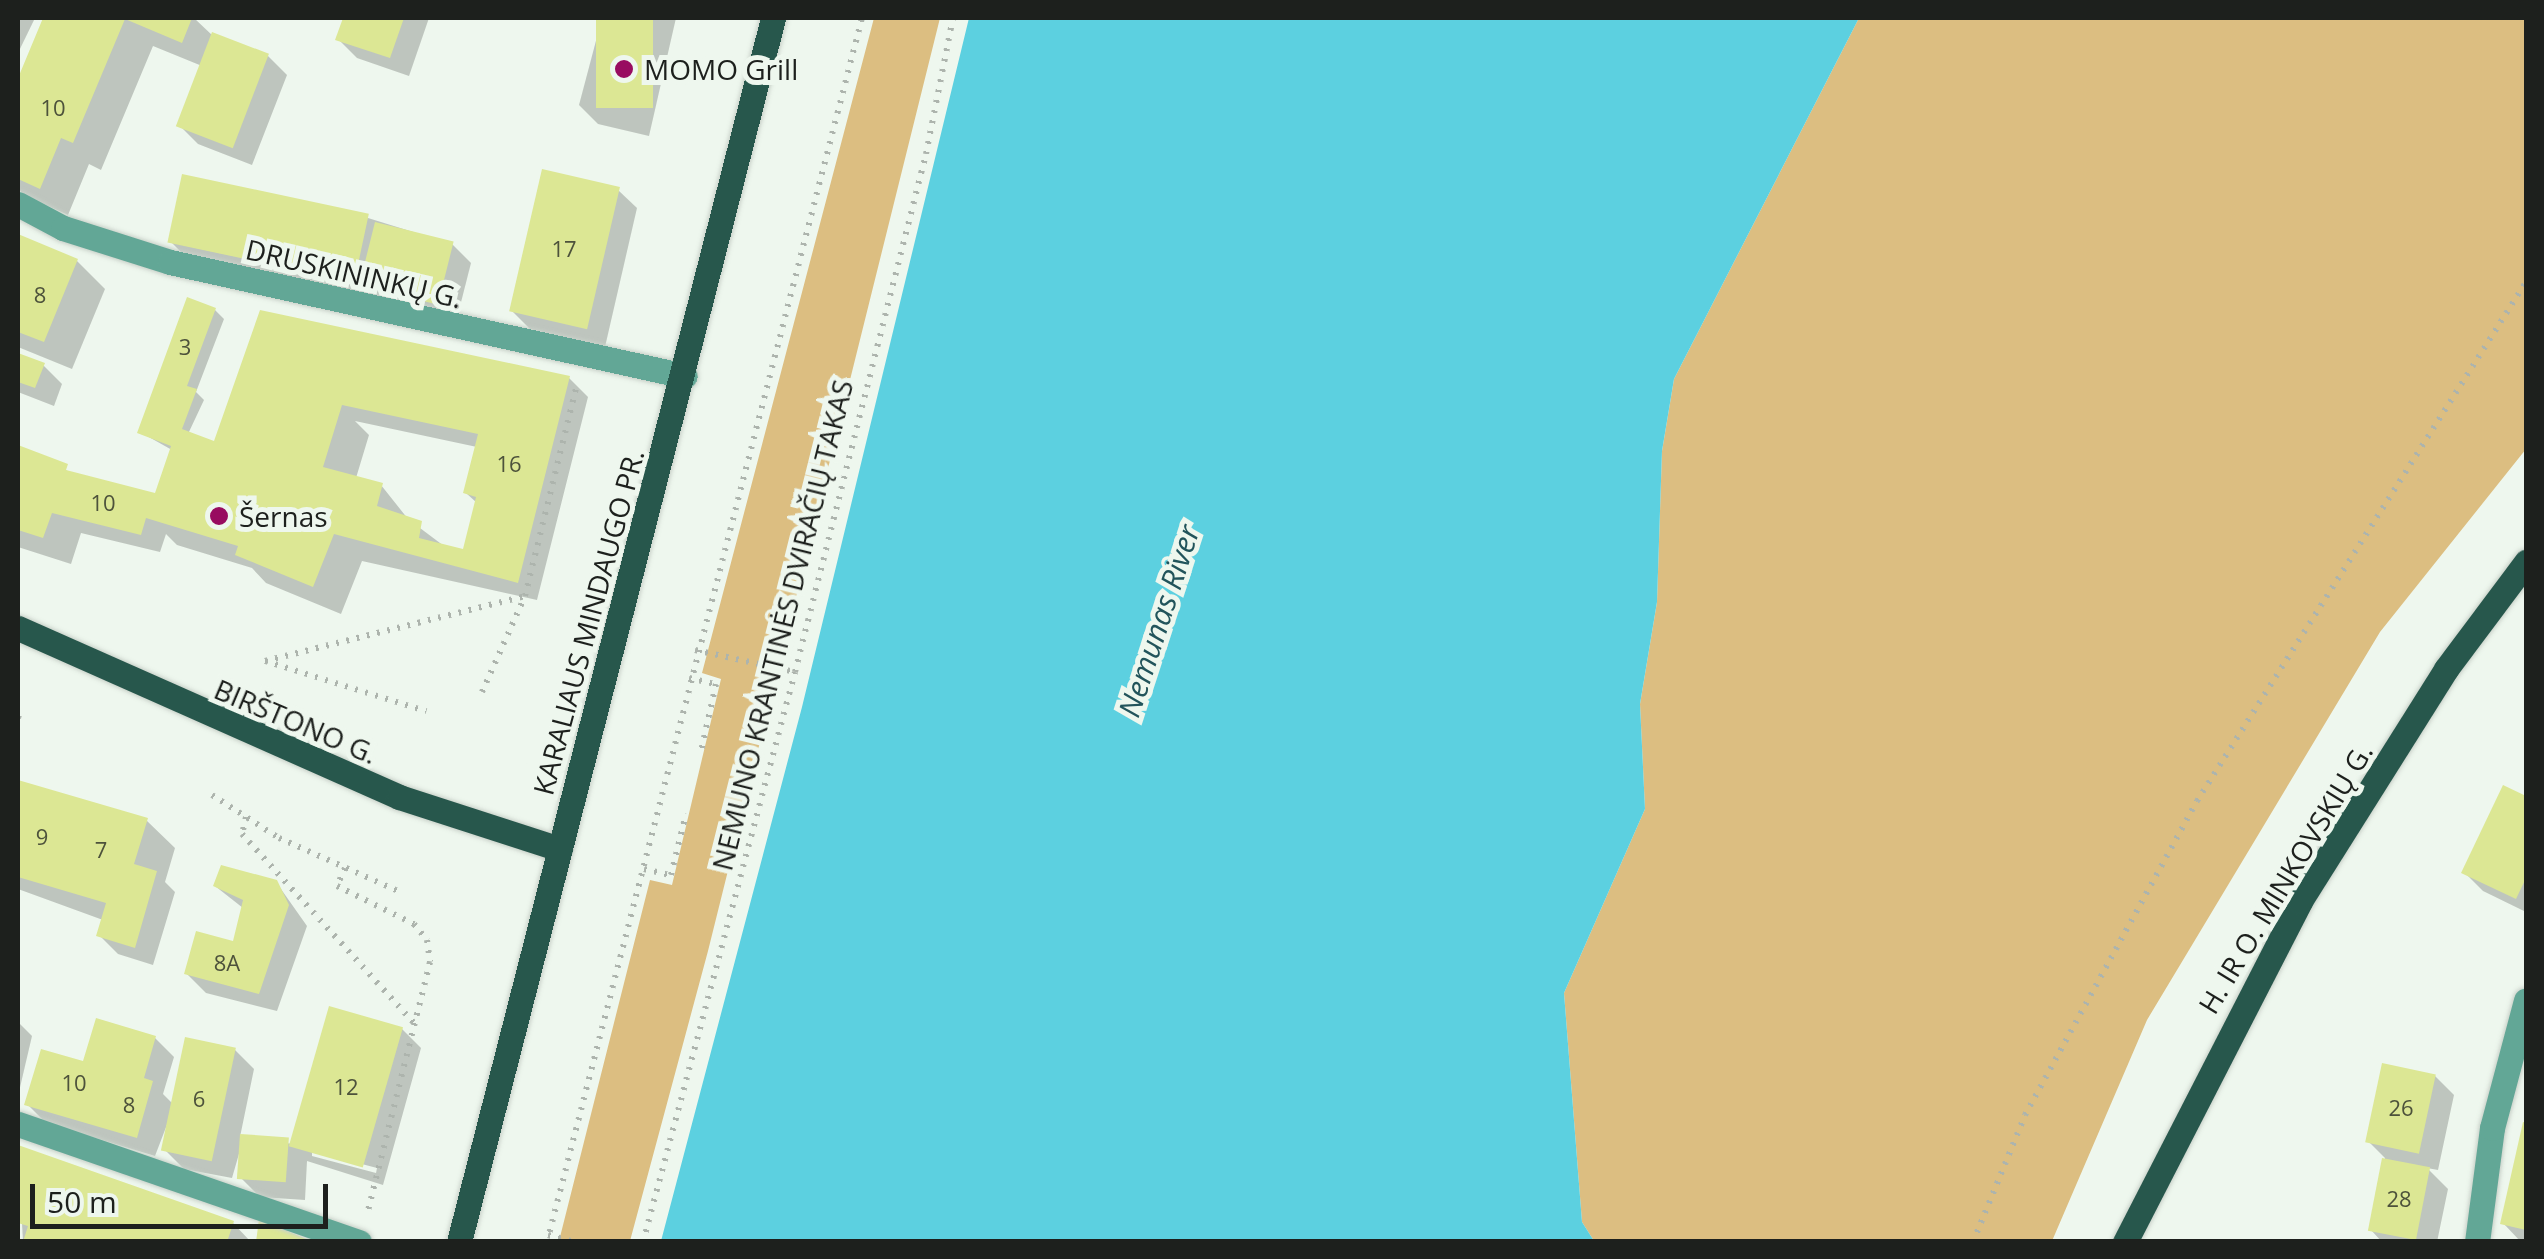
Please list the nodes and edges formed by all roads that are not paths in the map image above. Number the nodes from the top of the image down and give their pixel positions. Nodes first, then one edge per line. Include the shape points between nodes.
1 (773, 18) edge
2 (18, 204) edge
3 (685, 376) junction
4 (2526, 562) edge
5 (18, 628) edge
6 (560, 849) junction
7 (2526, 1000) edge
8 (18, 1124) edge
9 (362, 1232) edge
10 (459, 1242) edge
11 (2125, 1242) edge
12 (2476, 1242) edge

1 - 3 main road, KARALIAUS MINDAUGO PR.
2 - 3 street, DRUSKININKŲ G. via 63,228 170,262
3 - 6 main road, KARALIAUS MINDAUGO PR.
4 - 11 main road, H. IR O. MINKOVSKIŲ G. via 2446,670 2300,900
5 - 6 main road, BIRŠTONO G. via 399,797
6 - 10 main road, KARALIAUS MINDAUGO PR.
7 - 12 street via 2492,1128
8 - 9 street

